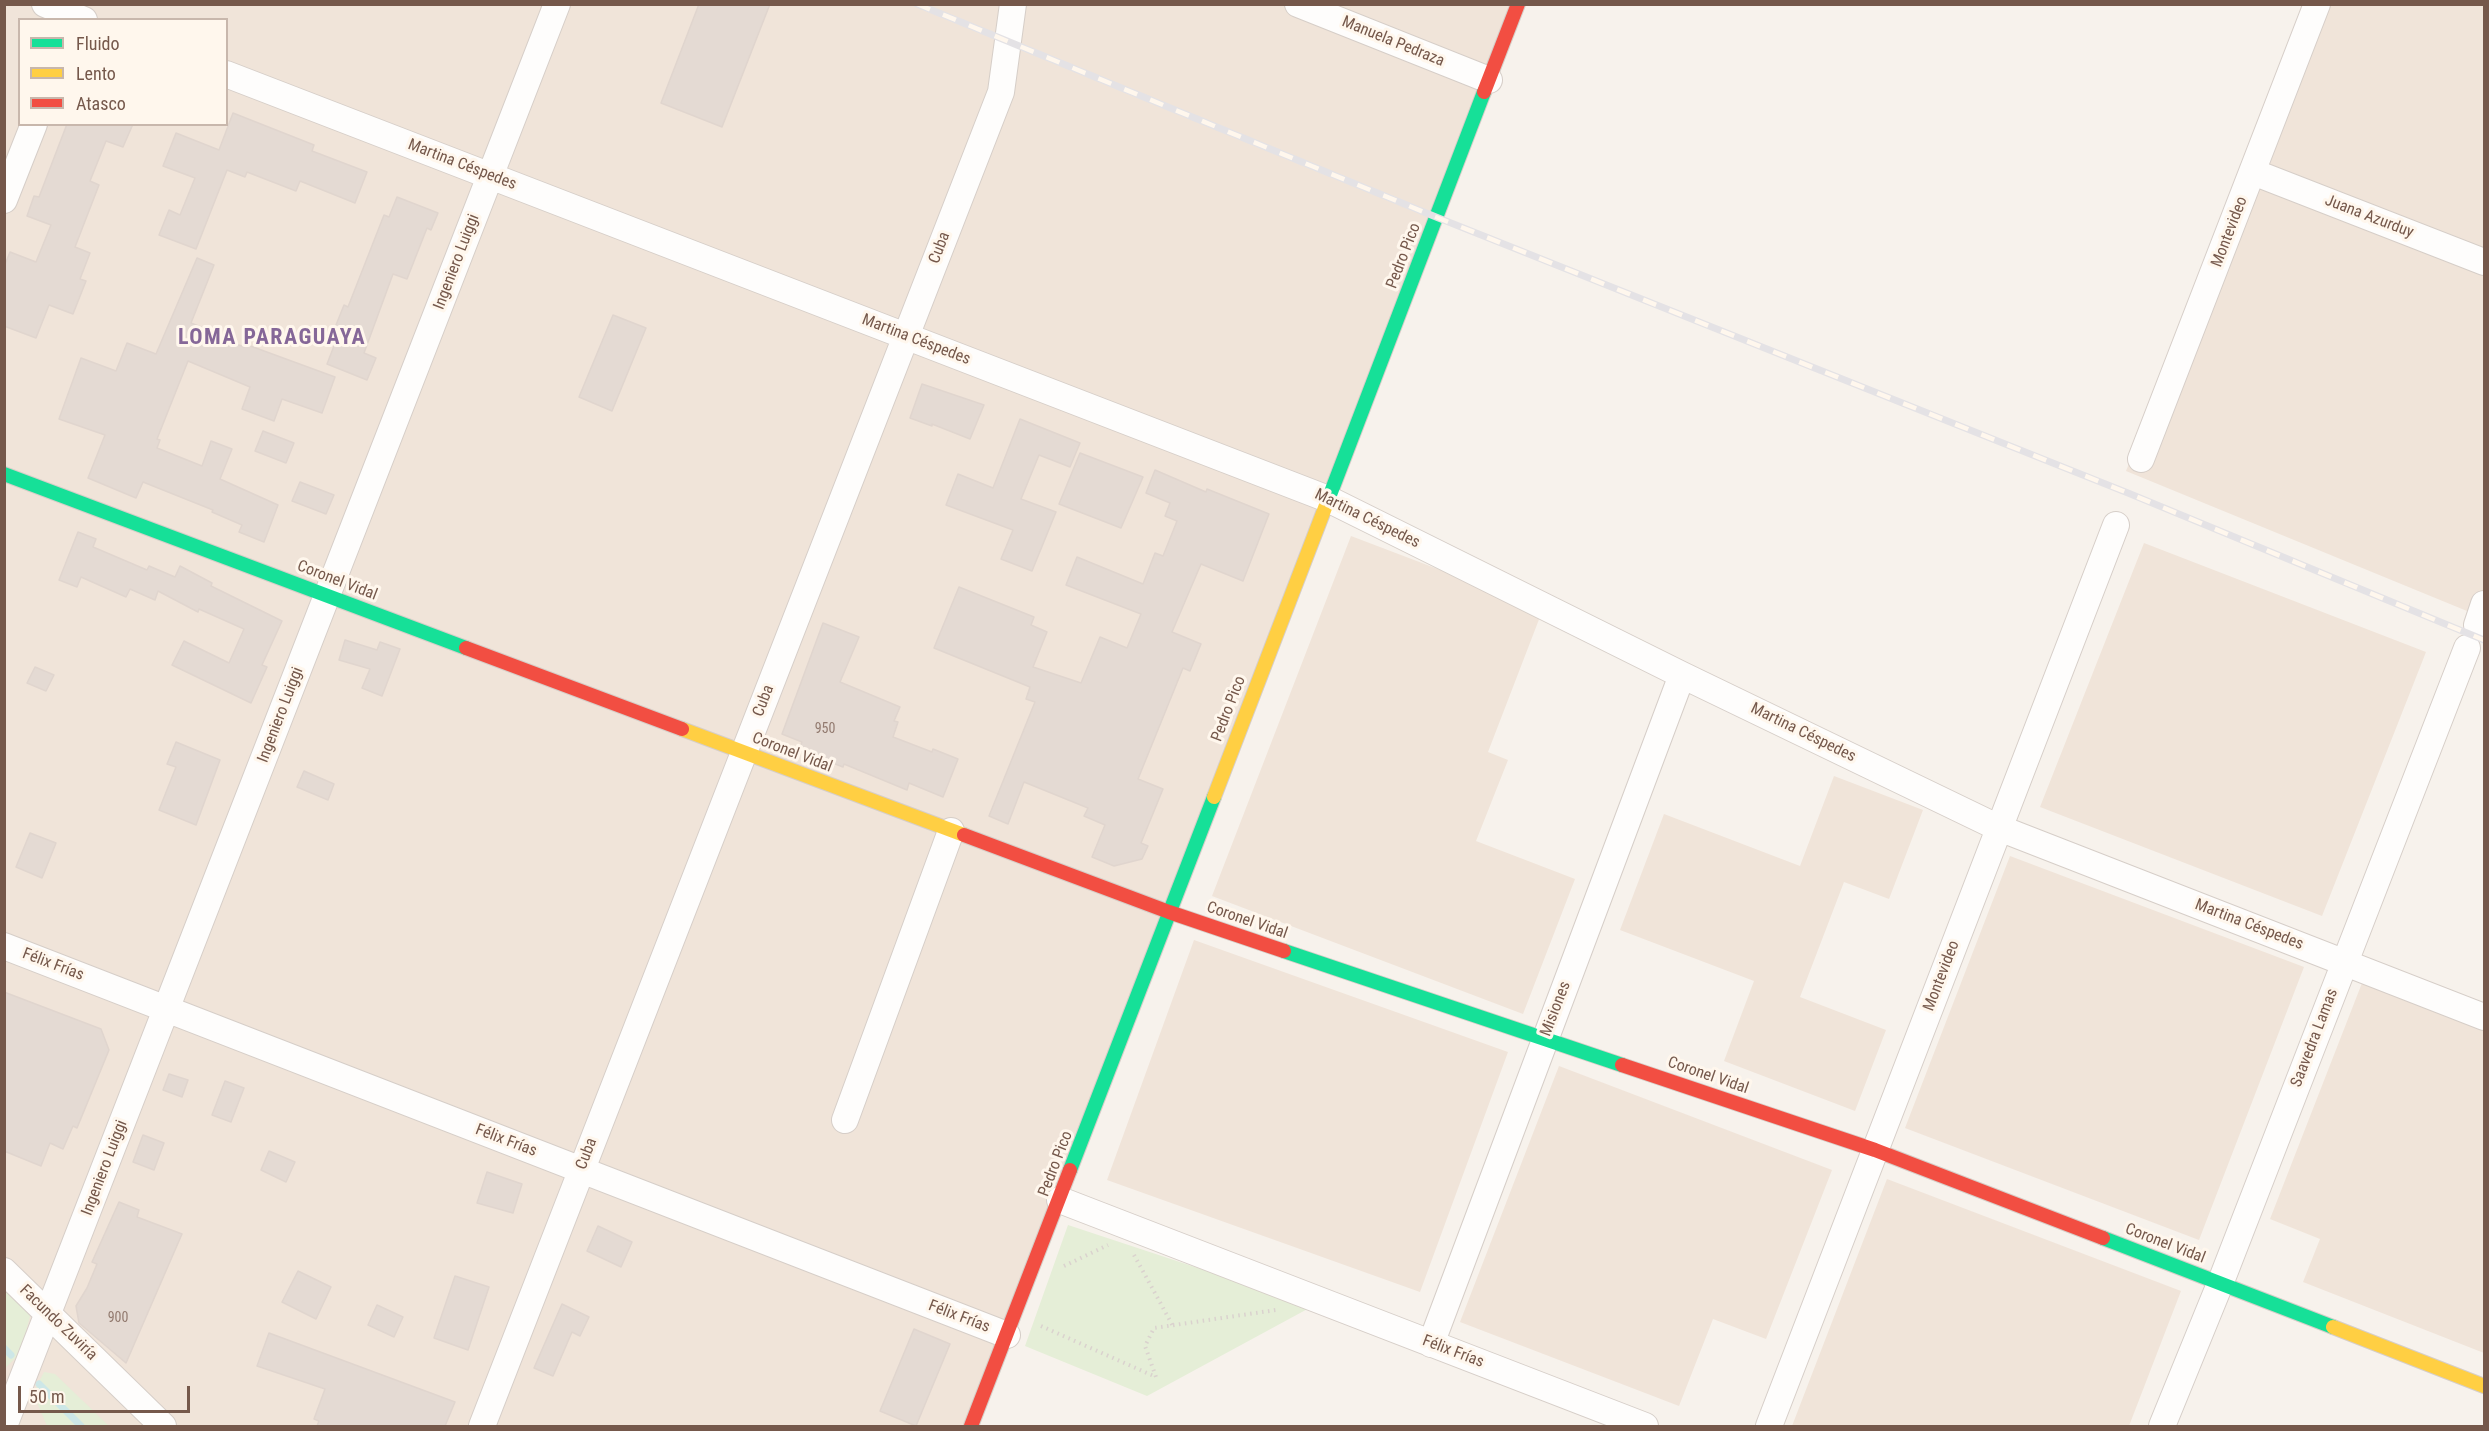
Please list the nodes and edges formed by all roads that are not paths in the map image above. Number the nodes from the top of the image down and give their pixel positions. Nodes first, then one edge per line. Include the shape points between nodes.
1 (45, 4) edge
2 (557, 4) edge
3 (1013, 4) edge
4 (1298, 4) edge
5 (1518, 4) edge
6 (2317, 4) edge
7 (78, 15) edge
8 (228, 75) edge
9 (1489, 80) junction
10 (33, 126) edge
11 (2253, 172) junction
12 (491, 176) junction
13 (4, 200) edge
14 (2484, 262) edge
15 (906, 336) junction
16 (2141, 459) dead end
17 (4, 474) edge
18 (1328, 499) junction
19 (2116, 525) dead end
20 (328, 595) junction
21 (2467, 648) dead end
22 (1682, 675) junction
23 (744, 752) junction
24 (1999, 828) junction
25 (951, 831) junction
26 (1169, 912) junction
27 (4, 946) edge
28 (2345, 962) junction
29 (166, 1009) junction
30 (2484, 1017) edge
31 (1545, 1039) junction
32 (845, 1120) dead end
33 (1875, 1150) junction
34 (581, 1170) junction
35 (1060, 1200) junction
36 (4, 1271) edge
37 (2220, 1284) junction
38 (50, 1313) junction
39 (1007, 1335) junction
40 (1431, 1344) junction
41 (2484, 1386) edge
42 (4, 1426) edge
43 (163, 1426) edge
44 (482, 1426) edge
45 (971, 1426) edge
46 (1645, 1426) edge
47 (1769, 1426) edge
48 (2162, 1426) edge

1 - 7 street
2 - 12 street, Ingeniero Luiggi
3 - 15 street, Cuba via 1001,92
4 - 9 street, Manuela Pedraza
5 - 9 street, Pedro Pico
6 - 11 street, Montevideo
8 - 12 street, Martina Céspedes
9 - 18 street, Pedro Pico
10 - 13 street
11 - 14 street, Juana Azurduy
11 - 16 street, Montevideo
12 - 15 street, Martina Céspedes
12 - 20 street, Ingeniero Luiggi
15 - 18 street, Martina Céspedes
15 - 23 street, Cuba
17 - 20 street, Coronel Vidal
18 - 22 street, Martina Céspedes
18 - 26 street, Pedro Pico
19 - 24 street, Montevideo
20 - 23 street, Coronel Vidal
20 - 29 street, Ingeniero Luiggi
21 - 28 street, Saavedra Lamas
22 - 24 street, Martina Céspedes
22 - 31 street, Misiones
23 - 25 street, Coronel Vidal
23 - 34 street, Cuba
24 - 28 street, Martina Céspedes
24 - 33 street, Montevideo
25 - 26 street, Coronel Vidal
25 - 32 street
26 - 31 street, Coronel Vidal
26 - 35 street, Pedro Pico
27 - 29 street, Félix Frías
28 - 30 street, Martina Céspedes
28 - 37 street, Saavedra Lamas
29 - 34 street, Félix Frías
29 - 38 street, Ingeniero Luiggi
31 - 33 street, Coronel Vidal
31 - 40 street, Misiones
33 - 37 street, Coronel Vidal
33 - 47 street, Montevideo
34 - 39 street, Félix Frías
34 - 44 street, Cuba
35 - 39 street, Pedro Pico
35 - 40 street, Félix Frías
36 - 38 street, Facundo Zuviría
37 - 41 street, Coronel Vidal
37 - 48 street, Saavedra Lamas
38 - 42 street, Ingeniero Luiggi
38 - 43 street, Facundo Zuviría
39 - 45 street, Pedro Pico
40 - 46 street, Félix Frías

